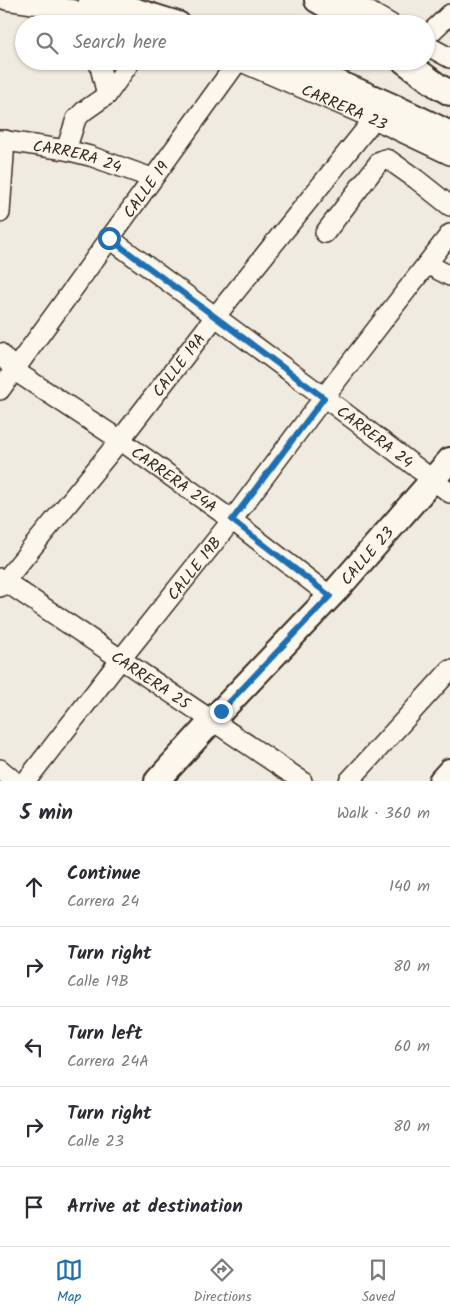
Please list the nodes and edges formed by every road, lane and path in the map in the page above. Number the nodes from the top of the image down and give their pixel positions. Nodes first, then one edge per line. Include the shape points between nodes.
1 (6, 0) edge
2 (332, 3) edge
3 (82, 11) edge
4 (450, 14) edge
5 (94, 15) edge
6 (149, 15) edge
7 (344, 15) edge
8 (366, 15) edge
9 (435, 28) edge
10 (435, 50) edge
11 (450, 58) edge
12 (101, 70) edge
13 (125, 70) edge
14 (231, 70) edge
15 (259, 70) edge
16 (307, 70) edge
17 (417, 70) edge
18 (444, 89) edge
19 (107, 95) junction
20 (374, 118) junction
21 (450, 134) edge
22 (2, 140) edge
23 (66, 150) junction
24 (450, 155) edge
25 (152, 178) junction
26 (450, 206) edge
27 (0, 213) edge
28 (325, 232) dead end
29 (450, 234) edge
30 (109, 238) junction
31 (427, 264) junction
32 (450, 276) edge
33 (215, 317) junction
34 (0, 353) edge
35 (15, 371) junction
36 (0, 390) edge
37 (324, 398) junction
38 (120, 440) junction
39 (450, 460) edge
40 (441, 487) edge
41 (232, 520) junction
42 (2, 582) edge
43 (330, 596) junction
44 (121, 659) junction
45 (450, 670) edge
46 (212, 721) junction
47 (0, 769) edge
48 (450, 771) edge
49 (14, 781) edge
50 (26, 781) edge
51 (156, 781) edge
52 (302, 781) edge
53 (349, 781) edge
54 (441, 781) edge

1 - 3 street
2 - 7 main road
2 - 8 street
3 - 5 street
3 - 6 main road via 117,5
4 - 9 street
10 - 11 street
12 - 19 street
13 - 19 street
14 - 25 street, CALLE 19
15 - 20 street, CARRERA 23
16 - 21 main road, CARRERA 23
17 - 18 main road
19 - 23 street via 76,119
20 - 24 street, CARRERA 23
20 - 33 street, CALLE 19A
22 - 23 street, CARRERA 24
22 - 27 street
23 - 25 street, CARRERA 24
25 - 30 street, CALLE 19
26 - 28 street via 384,159
29 - 31 street, CALLE 19B
30 - 33 street, CARRERA 24
30 - 35 street, CALLE 19
31 - 32 street
31 - 37 street, CALLE 19B
33 - 37 street, CARRERA 24
33 - 38 street, CALLE 19A
34 - 35 street, CARRERA 24A
35 - 36 street, CALLE 19
35 - 38 street, CARRERA 24A
37 - 40 street, CARRERA 24
37 - 41 street, CALLE 19B
38 - 41 street, CARRERA 24A
38 - 42 street, CALLE 19A
39 - 40 main road, CALLE 23
40 - 43 main road, CALLE 23
41 - 43 street, CARRERA 24A
41 - 44 street, CALLE 19B
42 - 44 street, CARRERA 25
43 - 46 main road, CALLE 23
44 - 46 street, CARRERA 25
44 - 50 street, CALLE 19B
45 - 53 street
46 - 51 main road, CALLE 23
46 - 52 street, CARRERA 25
47 - 49 street
48 - 54 main road

